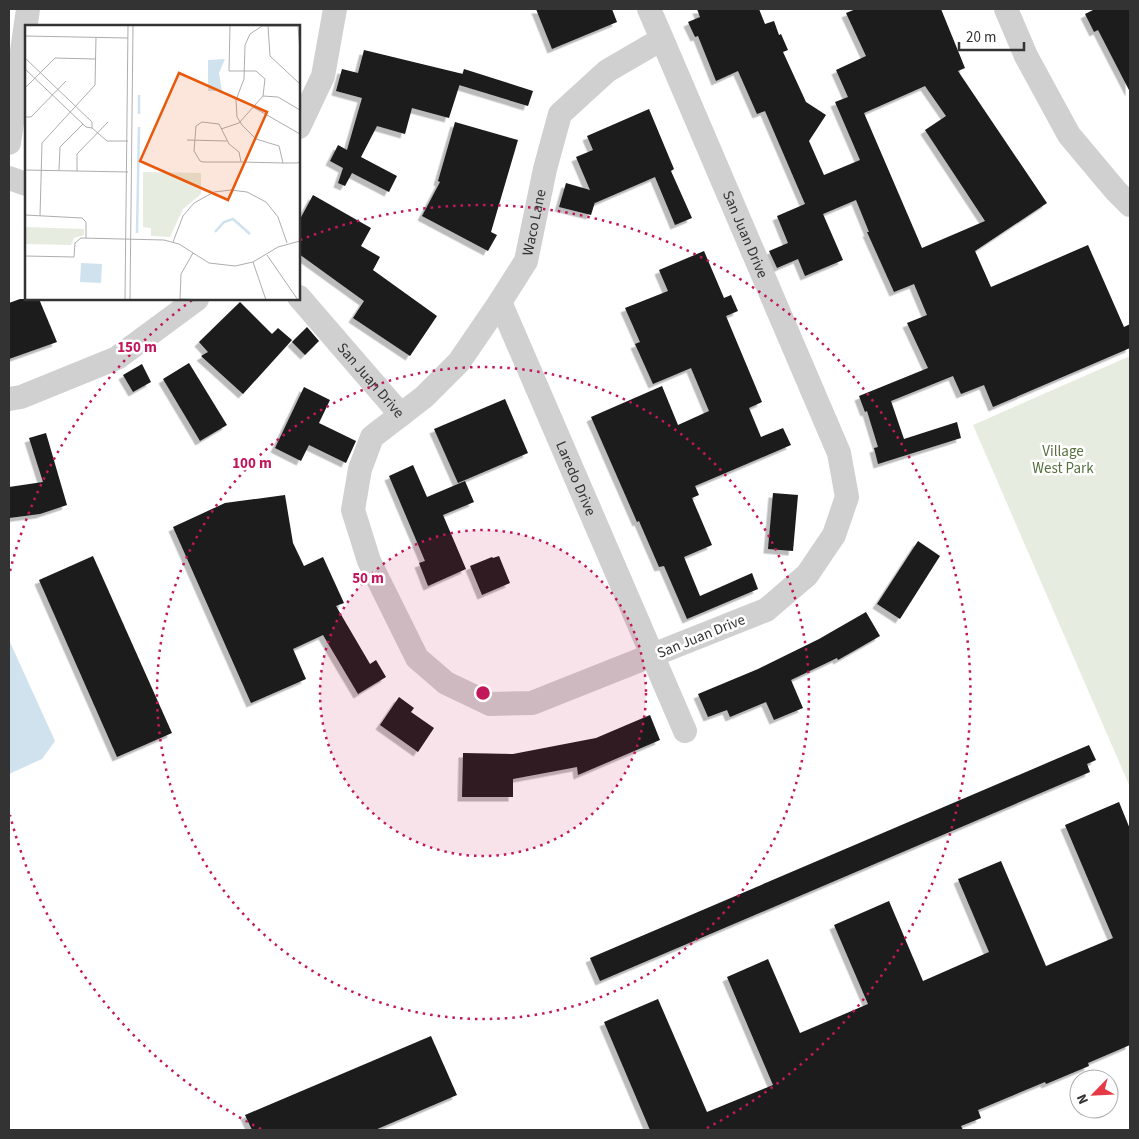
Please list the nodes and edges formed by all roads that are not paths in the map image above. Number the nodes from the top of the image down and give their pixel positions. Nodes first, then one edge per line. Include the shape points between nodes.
1 (28, 9) edge
2 (335, 9) edge
3 (649, 9) edge
4 (1006, 9) edge
5 (26, 25) edge
6 (25, 30) edge
7 (662, 39) junction
8 (300, 125) edge
9 (9, 144) edge
10 (9, 178) edge
11 (25, 184) edge
12 (1130, 205) edge
13 (300, 298) edge
14 (197, 300) edge
15 (500, 302) junction
16 (9, 399) edge
17 (401, 415) junction
18 (653, 655) junction
19 (685, 731) dead end

1 - 5 street
2 - 8 street via 323,76
3 - 7 street, San Juan Drive
4 - 12 street via 1026,56 1069,135
6 - 9 street
7 - 15 street, Waco Lane via 607,71 560,114 526,261
7 - 18 street, San Juan Drive via 839,453 847,497 834,535 807,575 766,610
10 - 11 street
13 - 17 street, San Juan Drive
14 - 16 street via 117,358
15 - 17 street, Waco Lane via 459,362
15 - 18 street, Laredo Drive
17 - 18 street, San Juan Drive via 372,437 360,468 353,510 369,561 418,658 446,683 490,704 532,703
18 - 19 street, Laredo Drive

